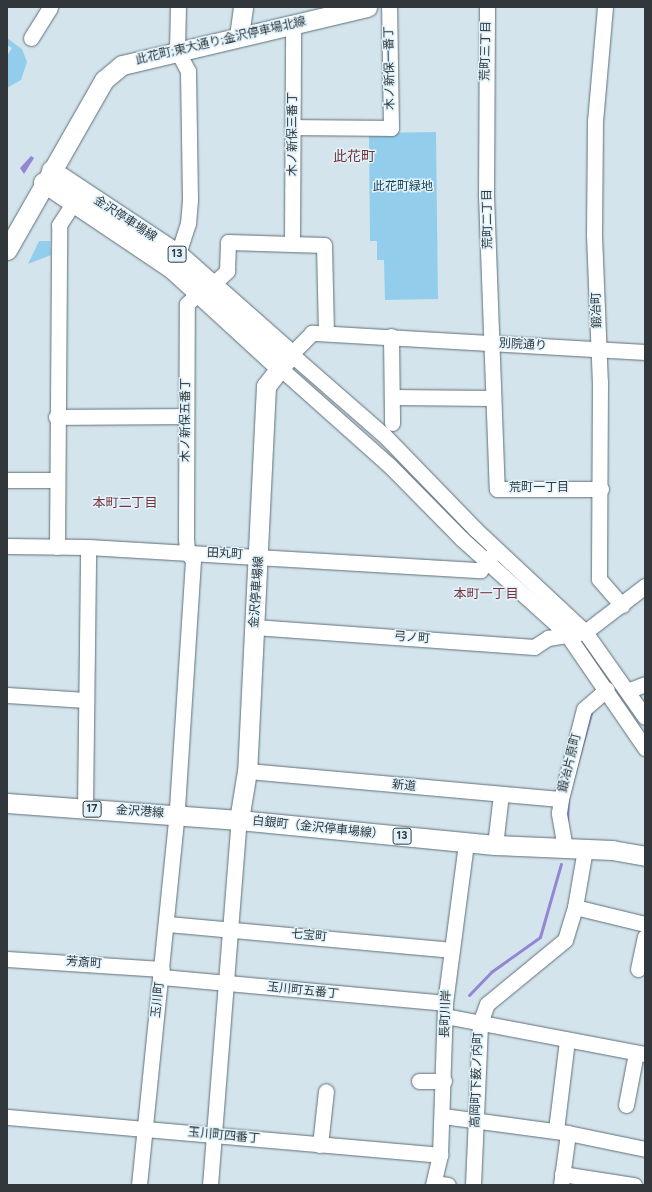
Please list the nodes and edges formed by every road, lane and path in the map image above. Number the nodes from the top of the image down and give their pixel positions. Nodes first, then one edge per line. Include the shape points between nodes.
1 (50, 7) edge
2 (178, 7) edge
3 (243, 7) edge
4 (367, 7) edge
5 (389, 7) edge
6 (487, 7) edge
7 (605, 7) edge
8 (293, 25) junction
9 (239, 36) junction
10 (31, 38) dead end
11 (177, 50) junction
12 (486, 94) joint
13 (293, 127) junction
14 (47, 176) junction
15 (78, 196) junction
16 (292, 243) junction
17 (7, 250) edge
18 (178, 254) junction
19 (205, 289) junction
20 (326, 334) junction
21 (396, 336) junction
22 (492, 344) junction
23 (598, 349) junction
24 (645, 352) edge
25 (285, 361) junction
26 (392, 397) junction
27 (492, 398) junction
28 (186, 416) junction
29 (56, 417) junction
30 (392, 423) dead end
31 (7, 480) edge
32 (57, 480) junction
33 (601, 488) junction
34 (7, 546) edge
35 (57, 547) junction
36 (88, 547) junction
37 (497, 548) junction
38 (187, 552) junction
39 (259, 556) junction
40 (487, 561) junction
41 (645, 586) edge
42 (622, 605) junction
43 (254, 627) junction
44 (585, 632) junction
45 (566, 633) junction
46 (645, 684) edge
47 (607, 690) junction
48 (627, 691) junction
49 (7, 695) edge
50 (86, 700) junction
51 (645, 717) edge
52 (645, 748) edge
53 (247, 771) junction
54 (501, 794) junction
55 (561, 799) junction
56 (7, 803) edge
57 (85, 808) junction
58 (176, 814) junction
59 (239, 820) junction
60 (466, 843) junction
61 (496, 845) junction
62 (565, 848) junction
63 (585, 849) junction
64 (645, 856) edge
65 (575, 907) junction
66 (167, 924) junction
67 (645, 924) edge
68 (229, 930) junction
69 (645, 937) edge
70 (450, 950) junction
71 (7, 958) edge
72 (638, 969) dead end
73 (161, 973) junction
74 (226, 984) junction
75 (445, 1009) junction
76 (480, 1023) junction
77 (567, 1040) junction
78 (641, 1054) edge
79 (419, 1081) dead end
80 (444, 1081) junction
81 (326, 1091) dead end
82 (626, 1104) dead end
83 (443, 1116) junction
84 (7, 1117) edge
85 (476, 1120) junction
86 (144, 1129) junction
87 (562, 1131) junction
88 (214, 1136) junction
89 (320, 1145) junction
90 (645, 1149) edge
91 (440, 1155) junction
92 (562, 1179) edge
93 (593, 1182) edge
94 (438, 1184) edge
95 (139, 1185) edge
96 (210, 1185) edge
97 (473, 1185) edge
98 (634, 1185) edge

1 - 10 street
2 - 11 street
3 - 9 main road
4 - 8 main road, 此花町;東大通り;金沢停車場北線
5 - 13 street, 木ノ新保一番丁 via 392,128
6 - 12 street, 荒町三丁目
7 - 23 street, 鍛冶町 via 595,109
8 - 9 main road, 此花町;東大通り;金沢停車場北線
8 - 13 street, 木ノ新保三番丁
9 - 11 main road, 此花町;東大通り;金沢停車場北線
11 - 14 main road, 此花町;東大通り;金沢停車場北線 via 122,65 104,80
11 - 18 street via 188,71 190,199 188,223
12 - 22 street, 荒町二丁目
13 - 16 street, 木ノ新保三番丁
14 - 15 main road, 金沢停車場線 / 13
14 - 17 main road, 此花町;東大通り;金沢停車場北線
15 - 18 main road, 金沢停車場線 / 13
15 - 19 main road, 金沢停車場線 / 13 via 172,269
15 - 29 street via 59,225
16 - 19 street, 木ノ新保五番丁 via 228,242 227,271
16 - 20 street via 324,245
18 - 19 main road, 金沢停車場線 / 13
19 - 25 main road, 金沢停車場線 / 13
19 - 28 street, 木ノ新保五番丁 via 187,304
20 - 21 street, 別院通り
20 - 25 street, 別院通り via 312,333
21 - 22 street, 別院通り
21 - 26 street
22 - 23 street, 別院通り
22 - 27 street, 荒町二丁目
23 - 24 street, 別院通り
23 - 33 street, 鍛冶町
25 - 37 street via 384,436
25 - 39 main road, 金沢停車場線 via 266,386
25 - 40 street
26 - 27 street
26 - 30 street
27 - 33 street, 荒町一丁目 via 497,488
28 - 29 street
28 - 38 street, 木ノ新保五番丁
29 - 32 street
31 - 32 street
32 - 35 street
33 - 42 street, 鍛冶町 via 599,579
34 - 35 street, 田丸町
35 - 36 street, 田丸町
36 - 38 street, 田丸町
36 - 50 street
37 - 40 street
37 - 44 street
38 - 39 street, 田丸町
38 - 58 street, 木ノ新保五番丁 via 193,560
39 - 40 street, 田丸町 via 480,570
39 - 43 main road, 金沢停車場線
40 - 45 street
41 - 42 street
42 - 44 street
43 - 45 street, 弓ノ町 via 534,647
43 - 53 main road, 金沢停車場線
44 - 45 street
44 - 48 street
45 - 47 street
46 - 48 street
47 - 52 street
47 - 55 street, 鍛冶片原町 via 584,709
48 - 51 street
49 - 50 street
50 - 57 street
53 - 54 street, 新道
53 - 59 main road, 金沢停車場線
54 - 55 street, 新道
54 - 61 street
55 - 62 street, 鍛冶片原町 via 559,813
56 - 57 main road, 金沢港線 / 17
57 - 58 main road, 金沢港線 / 17
58 - 59 main road, 17
58 - 66 street, 玉川町
59 - 60 main road, 白銀町（金沢停車場線） / 13
59 - 68 street
60 - 61 main road, 白銀町（金沢停車場線） / 13
60 - 70 street, 長町川岸
61 - 62 main road, 白銀町（金沢停車場線） / 13
62 - 63 main road, 13
63 - 64 main road, 13
63 - 65 street, 高岡町下薮ノ内町
65 - 67 street
65 - 76 street, 高岡町下薮ノ内町 via 561,946 487,1004
66 - 68 street, 七宝町
66 - 73 street, 玉川町
68 - 70 street, 七宝町
68 - 74 street
69 - 72 street
70 - 75 street, 長町川岸
71 - 73 street, 芳斎町
73 - 74 street, 玉川町五番丁
73 - 86 street, 玉川町
74 - 75 street, 玉川町五番丁
74 - 88 street
75 - 76 street, 玉川町五番丁
75 - 80 street, 長町川岸
76 - 77 street, 玉川町五番丁
76 - 85 street, 高岡町下薮ノ内町
77 - 78 street, 玉川町五番丁
77 - 87 street
78 - 82 street
79 - 80 street
80 - 83 street, 長町川岸
81 - 89 street
83 - 85 street
83 - 91 street, 長町川岸
84 - 86 street, 玉川町四番丁
85 - 87 street
85 - 97 street, 高岡町下薮ノ内町
86 - 88 street, 玉川町四番丁
86 - 95 street, 玉川町
87 - 90 street
87 - 92 street
88 - 89 street, 玉川町四番丁
88 - 96 street
89 - 91 street, 玉川町四番丁
91 - 94 street, 長町川岸
92 - 93 street
93 - 98 street

